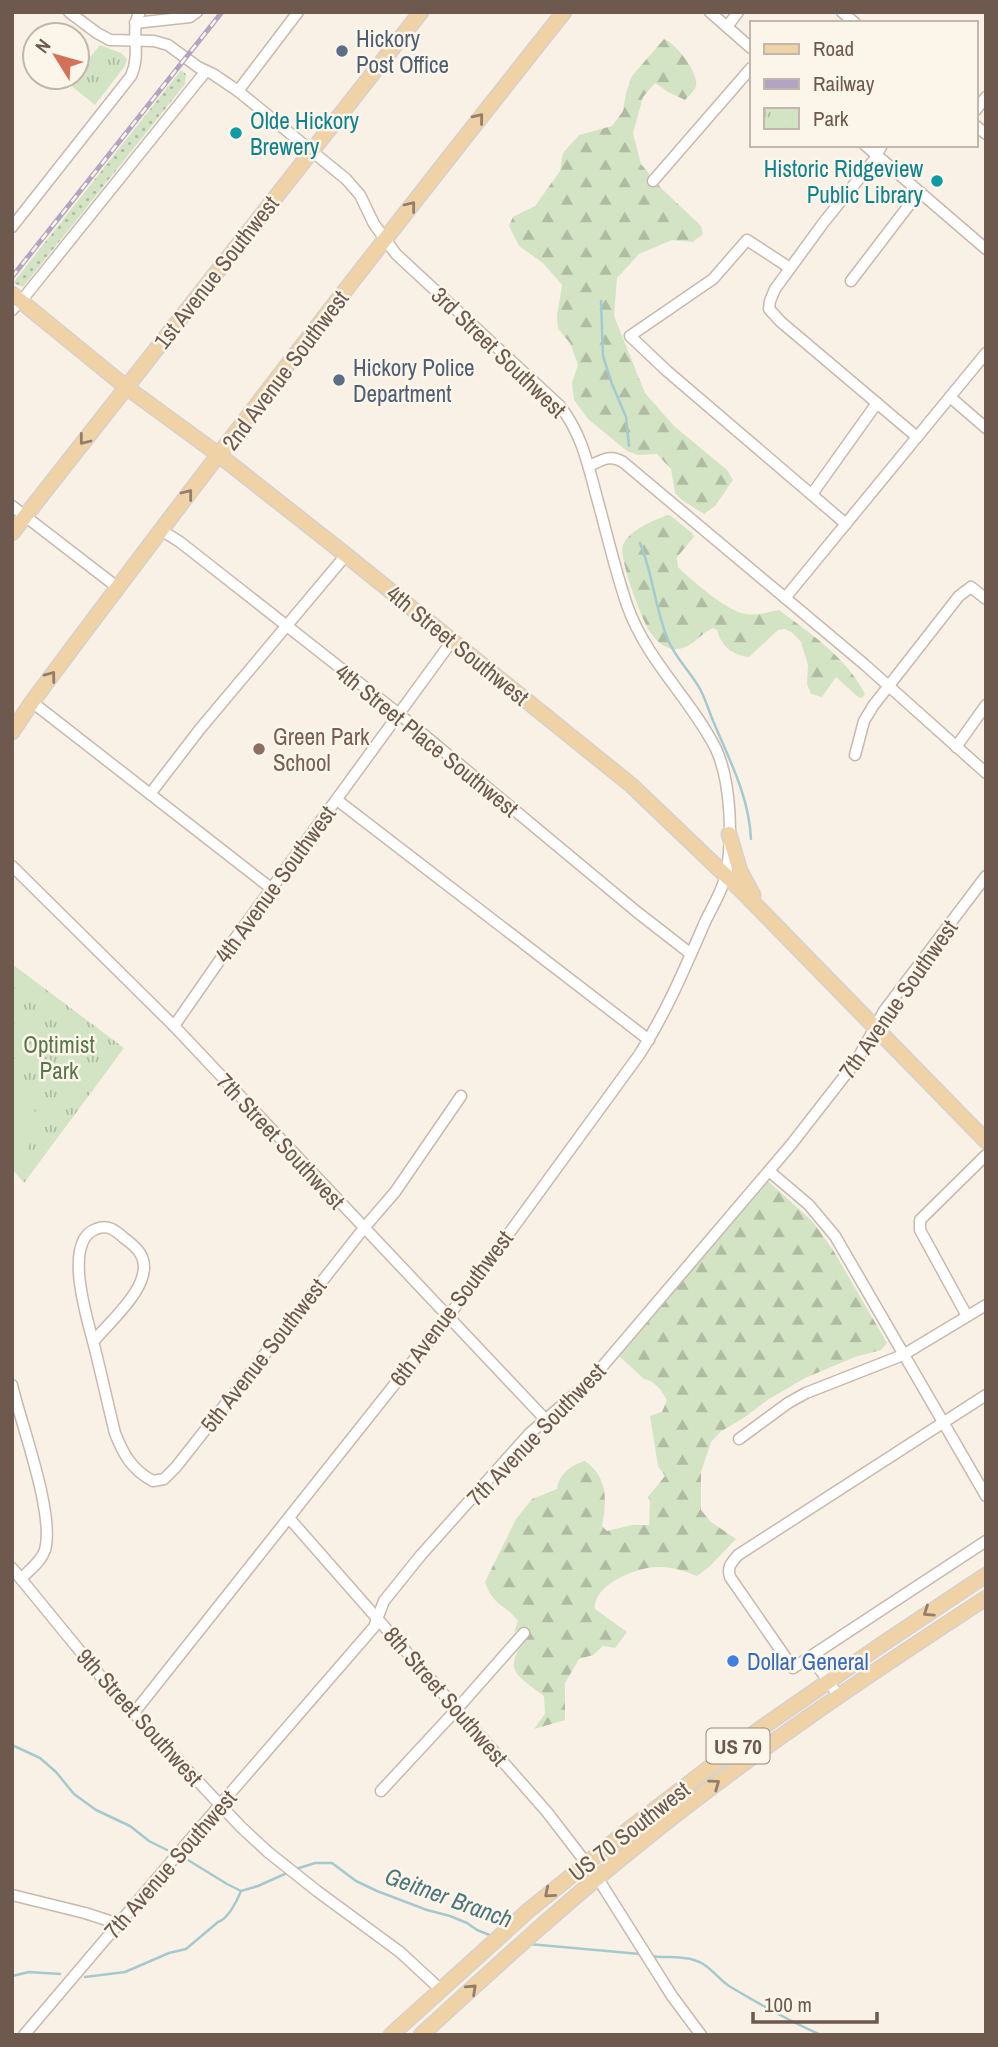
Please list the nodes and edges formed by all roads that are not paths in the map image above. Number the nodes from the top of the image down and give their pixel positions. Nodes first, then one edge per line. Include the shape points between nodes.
1 (69, 12) edge
2 (197, 12) edge
3 (298, 12) edge
4 (421, 12) edge
5 (564, 12) edge
6 (710, 12) edge
7 (738, 12) edge
8 (137, 18) edge
9 (727, 27) junction
10 (136, 42) junction
11 (750, 47) edge
12 (750, 69) edge
13 (206, 71) junction
14 (238, 91) junction
15 (879, 150) edge
16 (311, 151) junction
17 (653, 181) dead end
18 (919, 192) junction
19 (12, 228) edge
20 (384, 240) junction
21 (986, 249) edge
22 (790, 268) junction
23 (851, 281) dead end
24 (15, 302) edge
25 (986, 353) edge
26 (127, 387) junction
27 (950, 397) junction
28 (877, 403) junction
29 (986, 428) edge
30 (917, 437) junction
31 (219, 455) junction
32 (589, 466) junction
33 (812, 494) junction
34 (12, 506) edge
35 (25, 516) junction
36 (846, 524) junction
37 (161, 530) junction
38 (12, 533) edge
39 (345, 555) junction
40 (117, 587) junction
41 (785, 598) junction
42 (986, 599) edge
43 (285, 626) junction
44 (452, 640) junction
45 (888, 685) junction
46 (32, 702) junction
47 (986, 705) edge
48 (399, 714) junction
49 (12, 732) edge
50 (956, 747) junction
51 (855, 755) dead end
52 (986, 773) edge
53 (150, 793) junction
54 (337, 800) junction
55 (729, 834) junction
56 (12, 866) edge
57 (726, 876) junction
58 (986, 877) edge
59 (272, 889) junction
60 (771, 923) junction
61 (691, 954) junction
62 (174, 1027) junction
63 (876, 1027) junction
64 (649, 1040) junction
65 (461, 1096) dead end
66 (986, 1141) edge
67 (986, 1155) edge
68 (769, 1171) junction
69 (364, 1228) junction
70 (986, 1305) edge
71 (967, 1316) junction
72 (448, 1317) junction
73 (93, 1342) junction
74 (903, 1355) junction
75 (12, 1385) edge
76 (986, 1395) edge
77 (545, 1419) junction
78 (942, 1423) junction
79 (739, 1439) dead end
80 (986, 1496) edge
81 (289, 1518) junction
82 (986, 1541) edge
83 (12, 1568) edge
84 (986, 1575) edge
85 (21, 1579) junction
86 (986, 1598) edge
87 (379, 1619) junction
88 (524, 1633) dead end
89 (811, 1657) junction
90 (828, 1681) junction
91 (838, 1695) junction
92 (457, 1709) junction
93 (133, 1714) junction
94 (381, 1791) dead end
95 (220, 1805) junction
96 (586, 1863) junction
97 (597, 1877) junction
98 (12, 1895) edge
99 (119, 1924) junction
100 (440, 1989) junction
101 (24, 2035) edge
102 (391, 2035) edge
103 (421, 2035) edge
104 (701, 2035) edge

1 - 10 street, 3rd Street Southwest via 102,36
2 - 8 street via 190,17
3 - 14 street
4 - 16 main road, 1st Avenue Southwest
20 -> 5 main road, 2nd Avenue Southwest
6 - 9 street
7 - 9 street
8 - 10 street
9 - 11 street
10 - 13 street, 3rd Street Southwest via 168,45
10 - 19 street via 131,76
12 - 17 street
13 - 14 street, 3rd Street Southwest
13 - 24 street
14 - 16 street, 3rd Street Southwest
15 - 18 street
15 - 22 street
16 - 20 street, 3rd Street Southwest via 355,188
16 - 26 main road, 1st Avenue Southwest
18 - 21 street
18 - 23 street
20 - 31 main road, 2nd Avenue Southwest
20 - 32 street, 3rd Street Southwest via 560,406 577,431
22 - 28 street via 772,294 769,309
22 - 33 street via 747,240 713,279 630,336
24 - 26 main road, 4th Street Southwest
25 - 27 street
26 - 31 main road, 4th Street Southwest
26 -> 35 main road, 1st Avenue Southwest
27 - 29 street
27 - 30 street
28 - 30 street
28 - 33 street
30 - 36 street
37 -> 31 main road, 2nd Avenue Southwest
31 - 39 main road, 4th Street Southwest
32 - 41 street via 608,457 623,462
32 - 55 street, 3rd Street Southwest via 633,619 723,765
33 - 36 street
34 - 35 street
35 - 38 main road, 1st Avenue Southwest
35 - 40 street
36 - 41 street
37 - 40 main road, 2nd Avenue Southwest
37 - 43 street, 4th Street Place Southwest
39 - 43 street
39 - 44 main road, 4th Street Southwest
46 -> 40 main road, 2nd Avenue Southwest
41 - 45 street
42 - 45 street via 971,587 959,596
43 - 48 street, 4th Street Place Southwest
43 - 53 street
44 - 48 street, 4th Avenue Southwest
44 - 57 main road, 4th Street Southwest via 631,785
45 - 50 street
45 - 51 street via 864,721
46 - 49 main road, 2nd Avenue Southwest
46 - 53 street
47 - 50 street
48 - 54 street, 4th Avenue Southwest
48 - 61 street, 4th Street Place Southwest
50 - 52 street
53 - 59 street
54 - 59 street, 4th Avenue Southwest
54 - 64 street
55 - 57 street, 3rd Street Southwest
55 - 60 main road via 744,880
56 - 62 street, 7th Street Southwest
57 - 60 main road, 4th Street Southwest
57 - 61 street, 6th Avenue Southwest
58 - 63 street, 7th Avenue Southwest
59 - 62 street, 4th Avenue Southwest
60 - 63 main road, 4th Street Southwest
61 - 64 street, 6th Avenue Southwest
62 - 69 street, 7th Street Southwest
63 - 66 main road, 4th Street Southwest
63 - 68 street, 7th Avenue Southwest via 849,1071
64 - 72 street, 6th Avenue Southwest
65 - 69 street, 5th Avenue Southwest via 395,1192
67 - 71 street via 920,1220 920,1230
68 - 74 street via 809,1205 835,1236
68 - 77 street, 7th Avenue Southwest via 590,1381
69 - 72 street, 7th Street Southwest
69 - 73 street, 5th Avenue Southwest via 164,1479 153,1481 143,1476 122,1452
70 - 71 street
71 - 74 street
72 - 77 street, 7th Street Southwest
72 - 81 street, 6th Avenue Southwest
73 - 73 street, 5th Avenue Southwest via 80,1288 80,1250 89,1231 108,1227 137,1250 144,1268 140,1285
74 - 78 street
74 - 79 street via 806,1393
75 - 85 street via 45,1510 44,1552
76 - 78 street
77 - 87 street, 7th Avenue Southwest via 393,1587
78 - 80 street
78 - 89 street via 730,1564 730,1577 793,1668
81 - 87 street, 8th Street Southwest
81 - 93 street, 6th Avenue Southwest
82 - 89 street
83 - 85 street, 9th Street Southwest
84 -> 90 main road, US 70 Southwest / US 70
85 - 93 street, 9th Street Southwest
86 - 91 main road, US 70 Southwest / US 70
87 - 92 street, 8th Street Southwest
87 - 95 street, 7th Avenue Southwest
88 - 92 street
89 - 90 street
90 - 91 street
90 - 96 main road, US 70 Southwest / US 70
97 -> 91 main road, US 70 Southwest / US 70
92 - 94 street
92 - 96 street, 8th Street Southwest
93 - 95 street, 9th Street Southwest
95 - 99 street, 7th Avenue Southwest
95 - 100 street, 9th Street Southwest via 268,1852 400,1952
96 - 97 street, 8th Street Southwest
96 -> 100 main road, US 70 Southwest / US 70
103 -> 97 main road, US 70 Southwest / US 70
97 - 104 street, 8th Street Southwest
98 - 99 street
99 - 101 street, 7th Avenue Southwest
100 - 102 main road, US 70 Southwest / US 70

